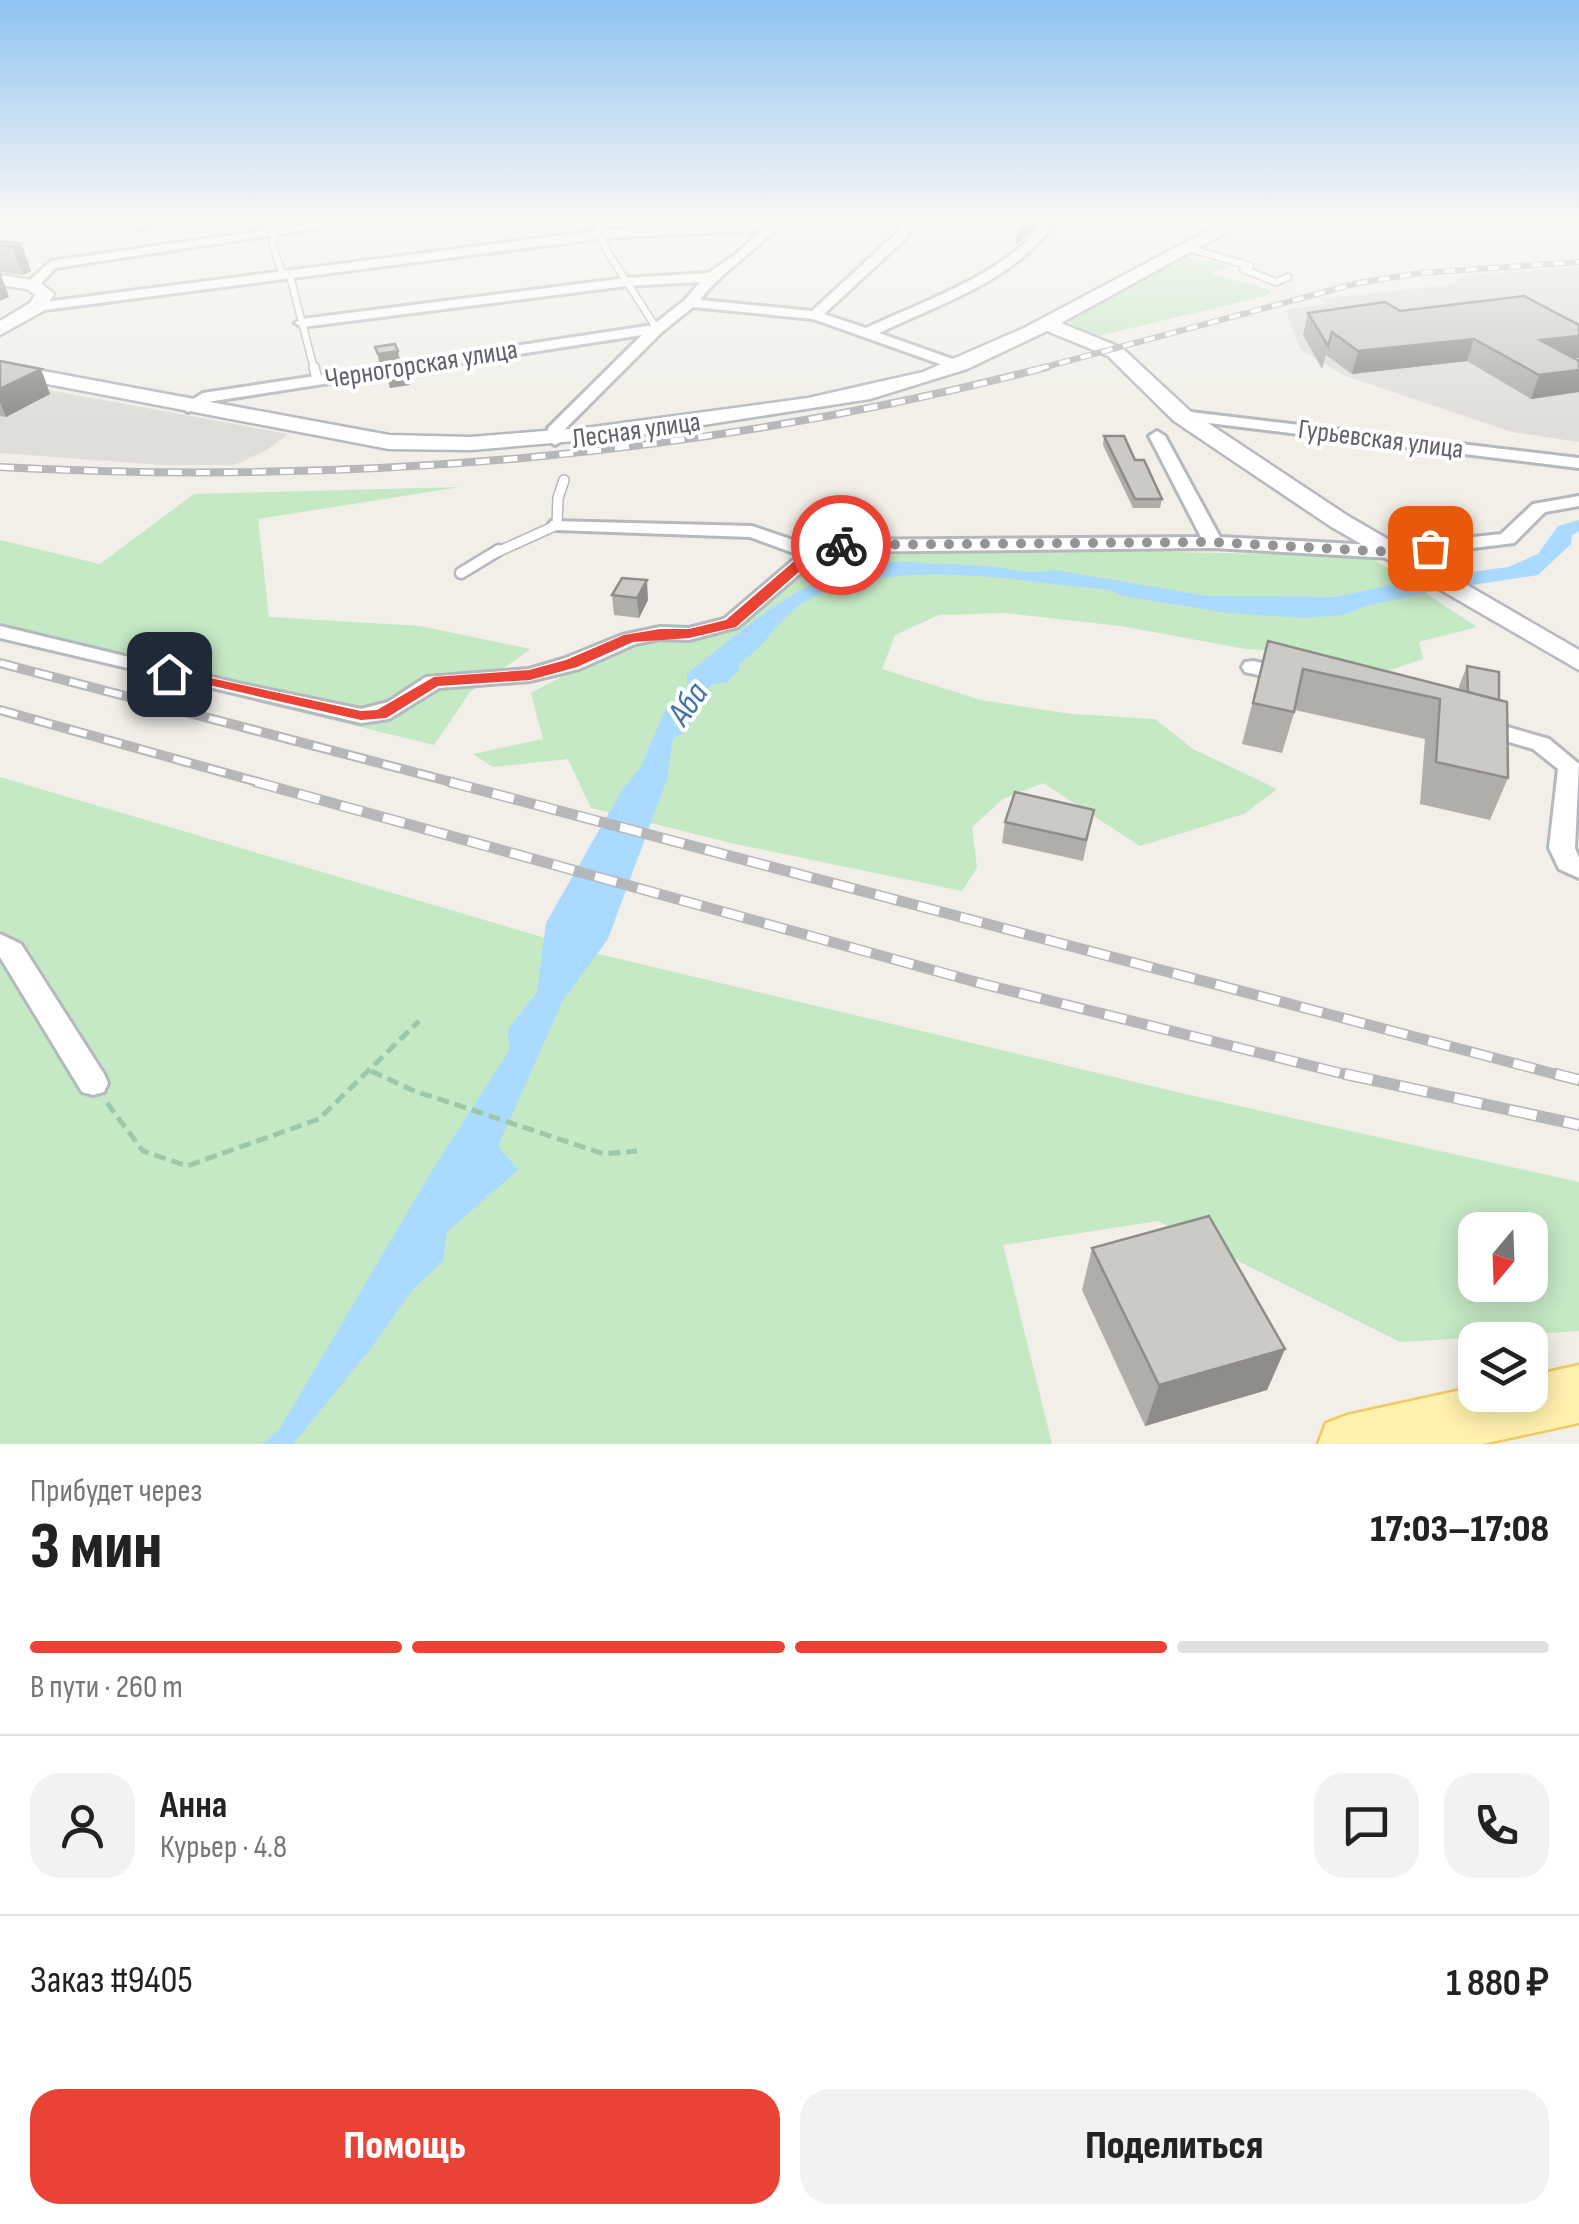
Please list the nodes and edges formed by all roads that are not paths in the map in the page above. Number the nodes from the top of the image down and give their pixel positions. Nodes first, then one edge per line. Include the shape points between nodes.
1 (38, 289) edge
2 (181, 289) edge
3 (293, 289) edge
4 (568, 289) edge
5 (631, 289) edge
6 (701, 289) edge
7 (843, 289) edge
8 (956, 289) edge
9 (1111, 289) edge
10 (690, 303) junction
11 (37, 307) junction
12 (815, 315) junction
13 (302, 323) junction
14 (1046, 324) junction
15 (0, 328) edge
16 (657, 329) junction
17 (868, 332) junction
18 (958, 366) junction
19 (0, 369) edge
20 (317, 378) junction
21 (188, 407) junction
22 (1182, 416) junction
23 (1157, 436) dead end
24 (555, 440) junction
25 (1579, 464) edge
26 (564, 480) dead end
27 (1579, 501) edge
28 (557, 525) junction
29 (1212, 542) junction
30 (812, 553) junction
31 (1399, 556) junction
32 (460, 573) dead end
33 (0, 632) edge
34 (1579, 662) edge
35 (1253, 667) dead end
36 (1309, 682) edge
37 (1458, 720) edge
38 (1579, 869) edge
39 (0, 944) edge
40 (93, 1083) road end
41 (1579, 1394) edge
42 (1347, 1444) edge

1 - 11 main road via 45,294
2 - 11 street
3 - 13 lane
4 - 13 street
5 - 16 lane
6 - 10 street
7 - 12 street
8 - 17 street
9 - 14 main road, Лесная улица
10 - 12 street
10 - 16 street
11 - 15 main road
12 - 17 street
13 - 20 lane
14 - 18 main road, Лесная улица
14 - 22 main road via 1115,352
16 - 20 street, Черногорская улица
16 - 24 street via 554,432
17 - 18 street
18 - 24 main road, Лесная улица via 843,400
19 - 21 main road, Лесная улица
20 - 21 street, Черногорская улица via 203,398
21 - 24 main road, Лесная улица via 389,442
22 - 25 street, Гурьевская улица
22 - 31 main road
23 - 29 street
26 - 28 lane
27 - 31 street via 1538,508 1507,539
28 - 30 street via 752,532
28 - 32 lane
29 - 30 street via 829,546
29 - 31 street
30 - 33 street via 731,624 629,638 530,675 434,682 396,707 361,716
31 - 34 main road
35 - 36 street
37 - 38 street via 1533,740 1566,761 1562,848 1568,864
39 - 40 street via 12,950
41 - 42 main road

